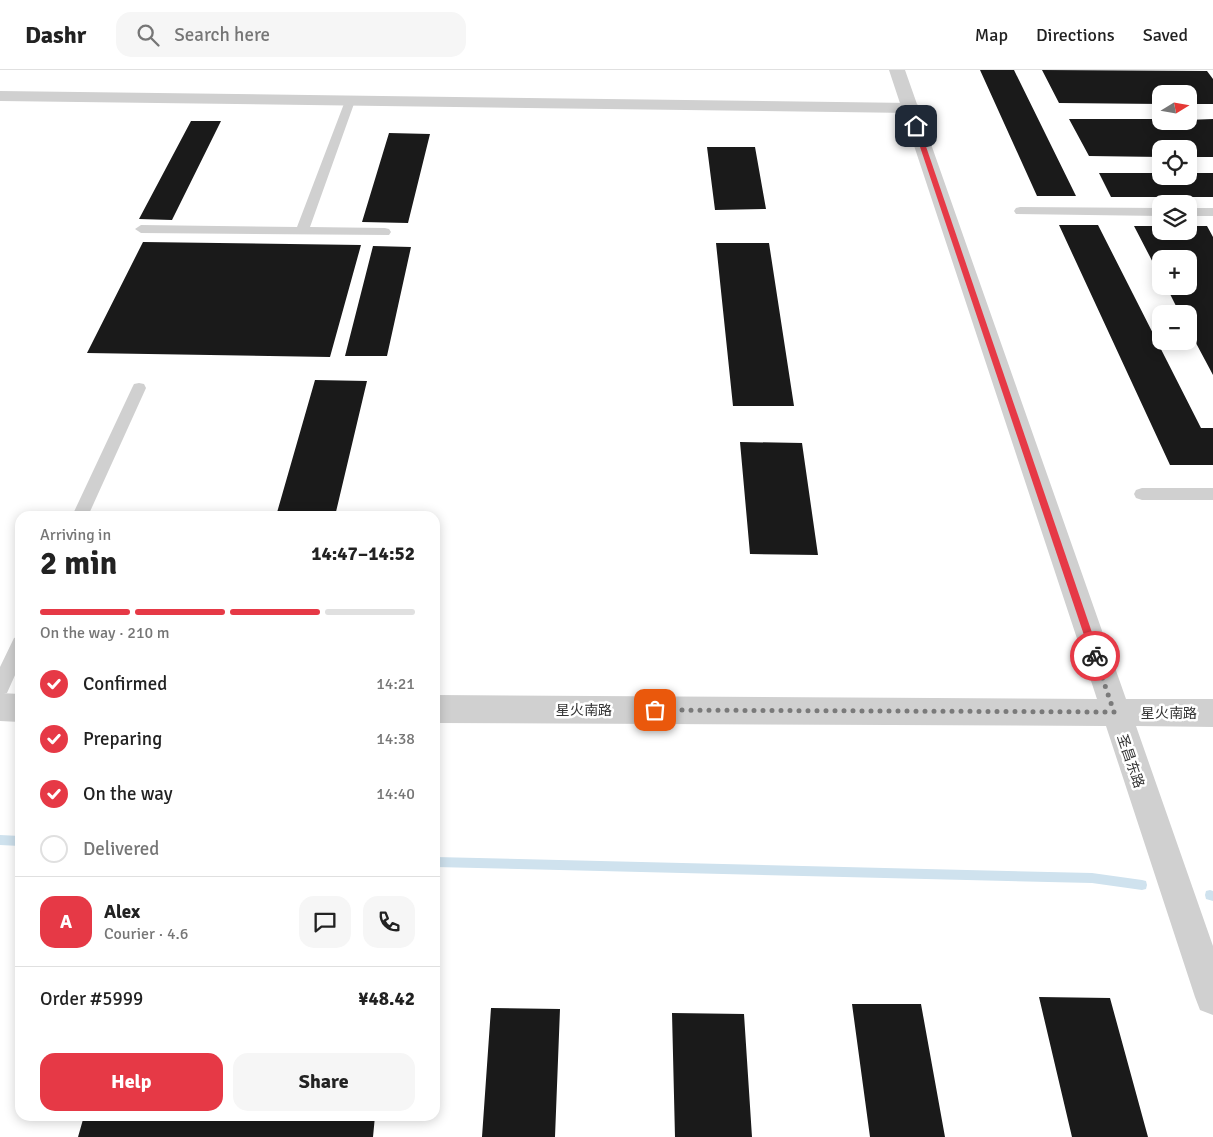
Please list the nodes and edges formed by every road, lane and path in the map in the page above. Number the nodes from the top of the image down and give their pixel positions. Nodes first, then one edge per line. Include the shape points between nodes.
1 (897, 70) edge
2 (0, 96) edge
3 (350, 101) junction
4 (910, 108) junction
5 (1020, 211) dead end
6 (1152, 212) edge
7 (1197, 212) edge
8 (1213, 212) edge
9 (141, 229) dead end
10 (302, 231) junction
11 (385, 232) dead end
12 (139, 388) dead end
13 (1142, 494) dead end
14 (1213, 494) edge
15 (82, 511) edge
16 (15, 655) edge
17 (0, 687) edge
18 (0, 708) edge
19 (15, 708) edge
20 (440, 709) edge
21 (1114, 712) junction
22 (1213, 713) edge
23 (1213, 997) edge

1 - 4 street, 圣昌东路
2 - 3 street
3 - 4 street
3 - 10 lane
4 - 21 street, 圣昌东路
5 - 6 lane
7 - 8 lane
9 - 10 lane
10 - 11 lane
12 - 15 lane
13 - 14 lane
16 - 17 lane
18 - 19 street
20 - 21 street, 星火南路
21 - 22 street, 星火南路
21 - 23 street, 圣昌东路

